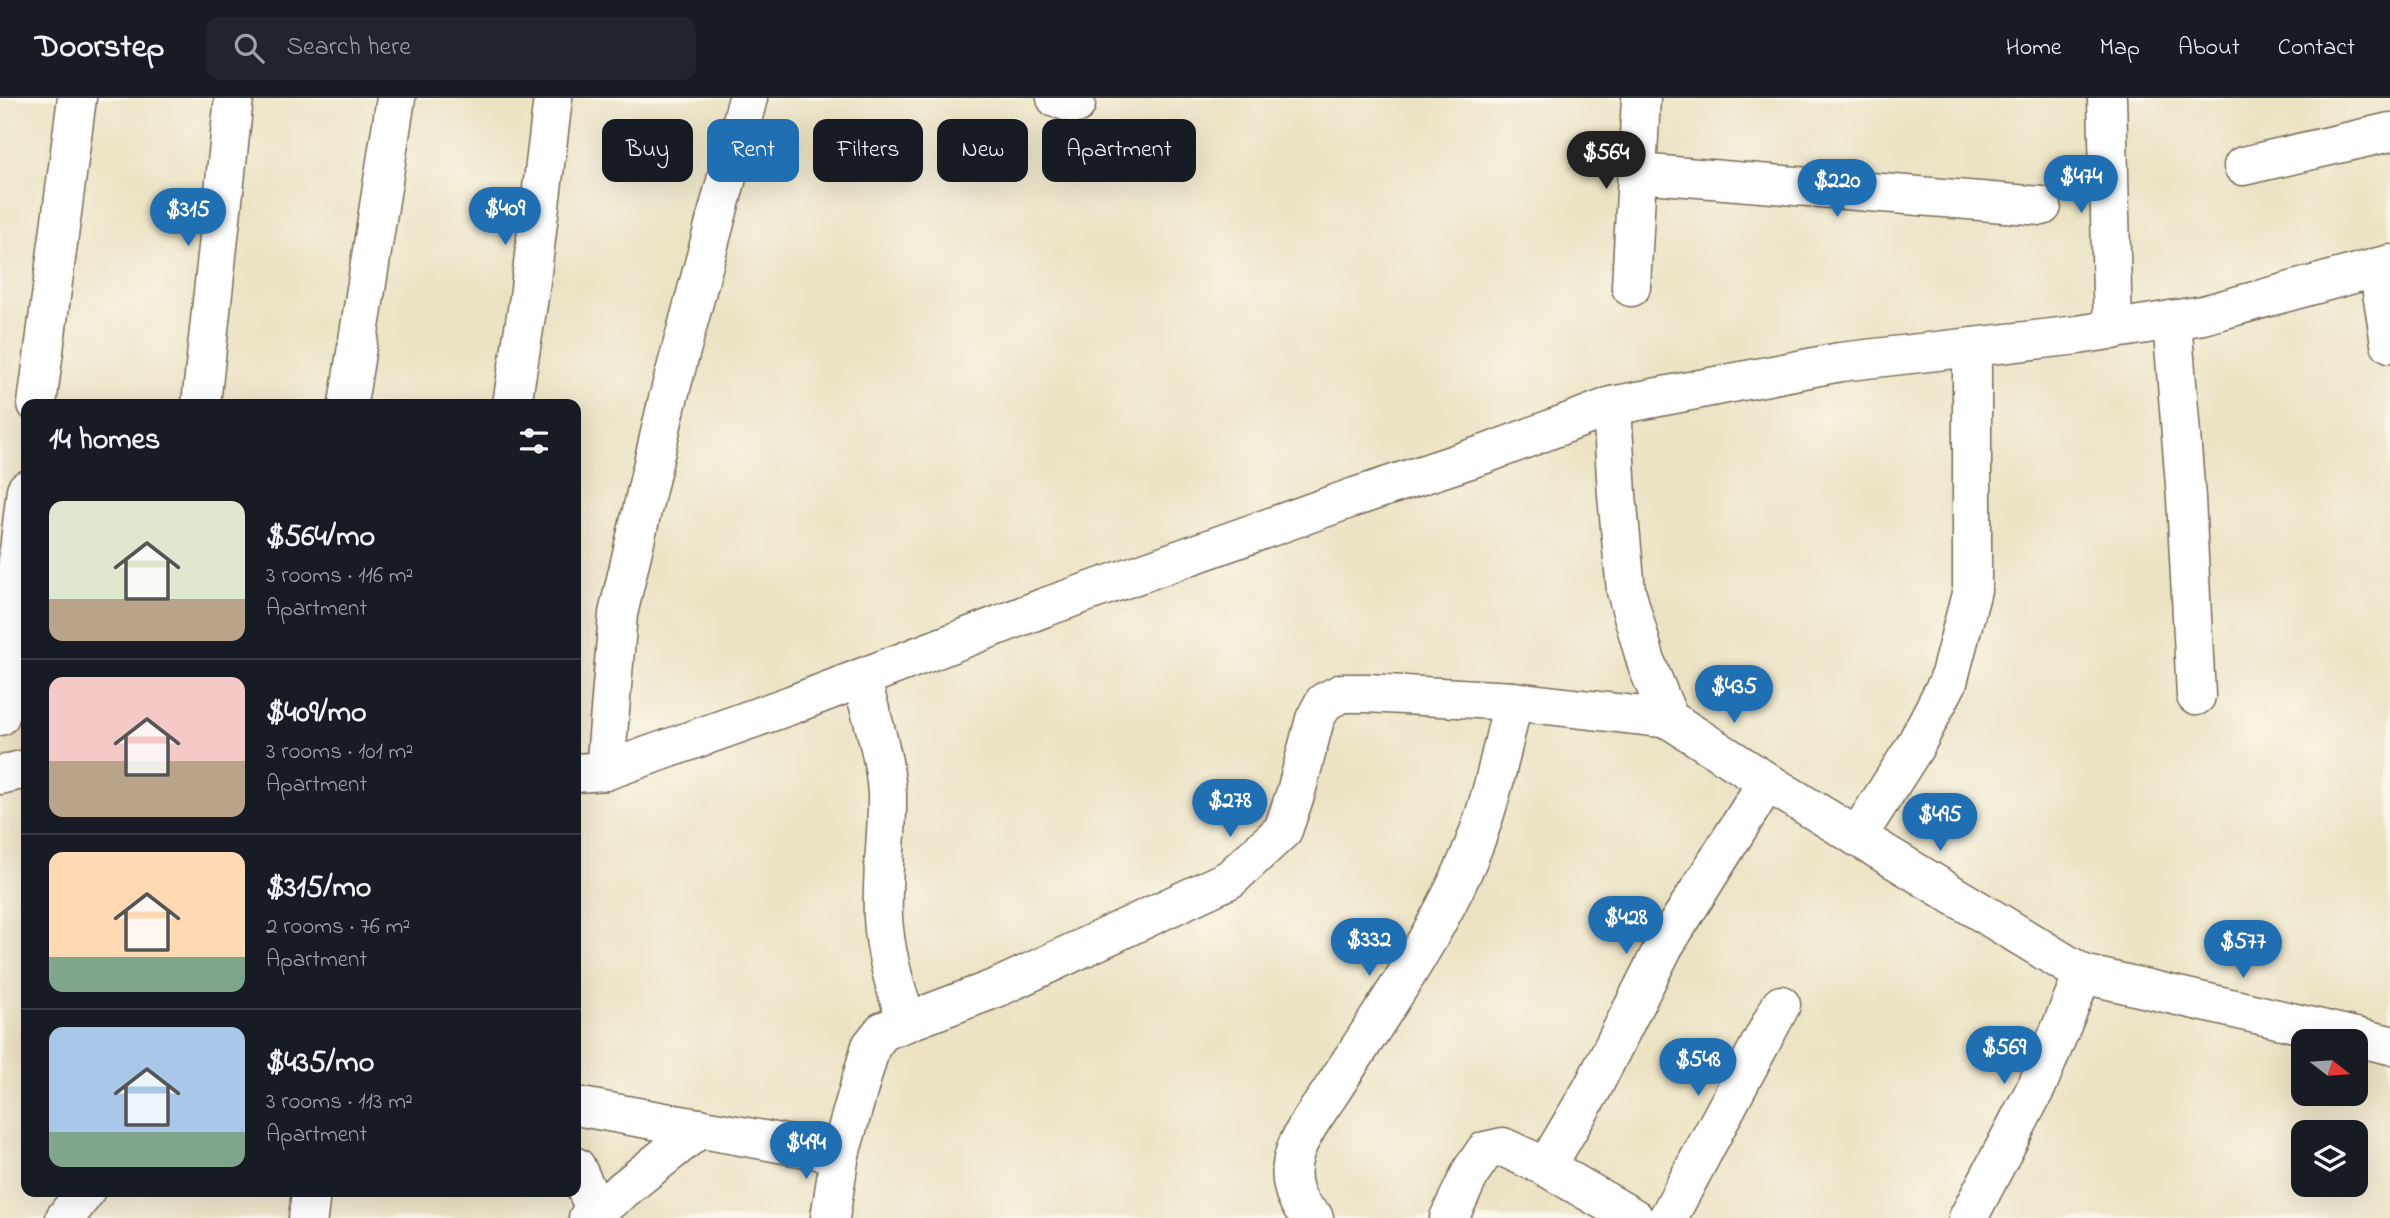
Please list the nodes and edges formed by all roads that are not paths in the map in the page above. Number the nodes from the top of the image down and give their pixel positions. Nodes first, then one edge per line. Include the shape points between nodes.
1 (77, 98) edge
2 (234, 98) edge
3 (396, 98) edge
4 (553, 98) edge
5 (748, 98) edge
6 (1641, 98) edge
7 (2107, 98) edge
8 (2390, 132) edge
9 (2243, 166) dead end
10 (1637, 173) junction
11 (2042, 206) dead end
12 (2384, 266) edge
13 (1631, 287) dead end
14 (2172, 320) junction
15 (2113, 330) junction
16 (2390, 343) edge
17 (1972, 347) junction
18 (38, 399) edge
19 (202, 399) edge
20 (349, 399) edge
21 (513, 399) edge
22 (1612, 406) junction
23 (21, 533) edge
24 (861, 678) junction
25 (2196, 696) dead end
26 (1513, 701) junction
27 (0, 716) edge
28 (1669, 719) junction
29 (21, 770) edge
30 (591, 772) edge
31 (0, 775) edge
32 (1767, 782) junction
33 (1857, 837) junction
34 (2083, 974) junction
35 (1782, 1006) dead end
36 (907, 1022) junction
37 (2390, 1045) edge
38 (581, 1106) edge
39 (700, 1128) junction
40 (840, 1154) junction
41 (1546, 1167) junction
42 (581, 1182) edge
43 (81, 1197) edge
44 (310, 1197) edge
45 (592, 1215) edge
46 (65, 1218) edge
47 (308, 1218) edge
48 (830, 1218) edge
49 (1314, 1218) edge
50 (1449, 1218) edge
51 (1634, 1218) edge
52 (1668, 1218) edge
53 (1968, 1218) edge

1 - 18 street
2 - 19 street
3 - 20 street
4 - 21 street
5 - 30 street via 667,403 618,614
6 - 10 street
7 - 15 street
8 - 9 street
10 - 11 street
10 - 13 street
12 - 14 street
12 - 16 street
14 - 15 street
14 - 25 street
15 - 17 street
17 - 22 street via 1840,362
17 - 33 street via 1972,590 1948,682 1914,748
22 - 24 street via 1043,608
22 - 28 street via 1626,591 1647,665
23 - 27 street
24 - 30 street
24 - 36 street via 887,791 883,916 892,977
26 - 28 street
26 - 36 street via 1342,693 1324,702 1283,830 1230,879 999,987
26 - 49 street via 1474,844 1455,887 1296,1150 1294,1191 1302,1210
28 - 32 street
29 - 31 street
32 - 33 street
32 - 41 street via 1664,946 1592,1089
33 - 34 street
34 - 37 street
34 - 53 street via 2038,1086
35 - 52 street
36 - 40 street via 883,1031 871,1046
38 - 39 street
39 - 40 street
39 - 45 street
40 - 48 street
41 - 50 street via 1503,1147 1486,1151
41 - 51 street
42 - 45 street
43 - 46 street
44 - 47 street

